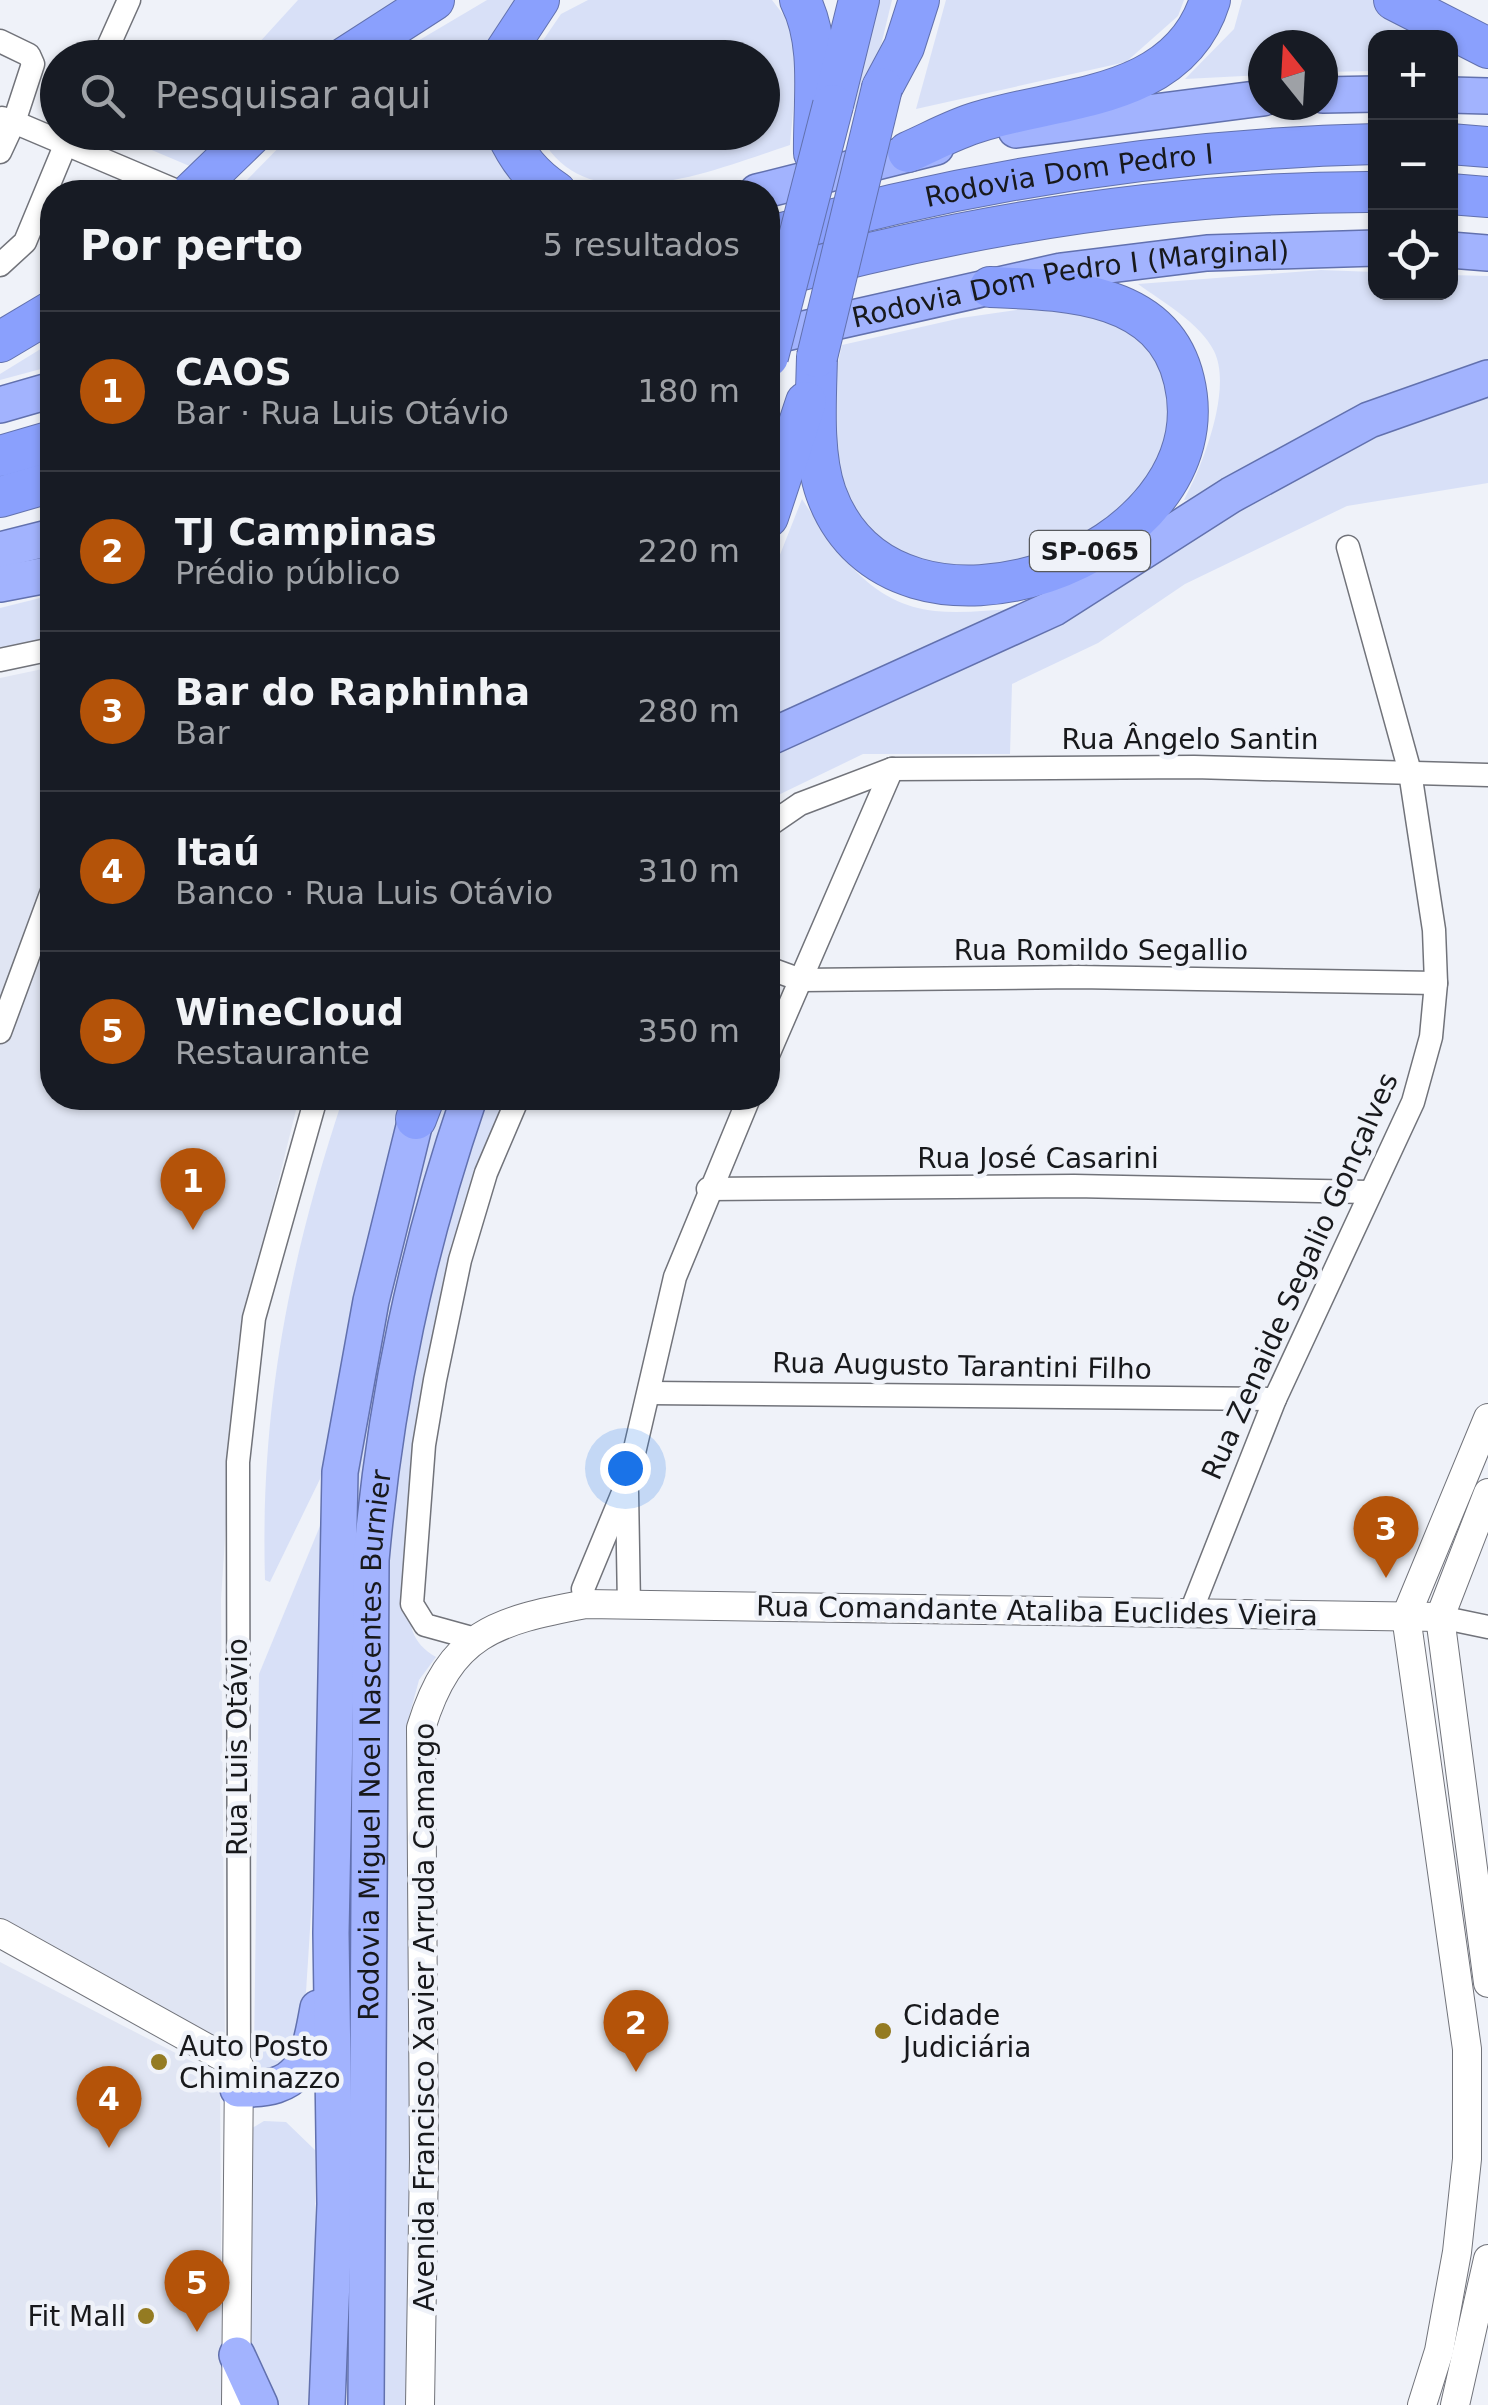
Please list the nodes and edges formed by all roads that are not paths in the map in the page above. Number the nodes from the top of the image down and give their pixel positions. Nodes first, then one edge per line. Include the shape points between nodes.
1 (129, 0) edge
2 (434, 0) edge
3 (539, 0) edge
4 (800, 0) edge
5 (859, 0) edge
6 (903, 0) edge
7 (919, 0) edge
8 (1210, 0) edge
9 (1394, 0) edge
10 (111, 40) edge
11 (372, 40) edge
12 (513, 40) edge
13 (0, 41) edge
14 (1488, 48) edge
15 (882, 88) junction
16 (1368, 94) edge
17 (1458, 94) edge
18 (1338, 95) edge
19 (1488, 96) edge
20 (1248, 100) edge
21 (7, 120) edge
22 (40, 130) edge
23 (1368, 144) edge
24 (1458, 145) edge
25 (1488, 147) edge
26 (63, 150) edge
27 (90, 150) edge
28 (235, 150) edge
29 (514, 150) edge
30 (0, 152) edge
31 (908, 152) junction
32 (815, 170) junction
33 (50, 180) edge
34 (154, 180) edge
35 (204, 180) edge
36 (543, 180) edge
37 (780, 186) edge
38 (1368, 192) edge
39 (1458, 195) edge
40 (1488, 197) edge
41 (40, 205) edge
42 (780, 234) edge
43 (1368, 248) edge
44 (1458, 251) edge
45 (1488, 253) edge
46 (0, 264) edge
47 (780, 276) edge
48 (990, 287) junction
49 (780, 309) edge
50 (40, 318) edge
51 (780, 334) edge
52 (0, 342) edge
53 (818, 357) junction
54 (1488, 378) edge
55 (40, 393) edge
56 (0, 404) edge
57 (40, 444) edge
58 (0, 456) edge
59 (40, 485) edge
60 (780, 485) edge
61 (0, 497) edge
62 (40, 539) edge
63 (1348, 547) dead end
64 (0, 550) edge
65 (40, 576) edge
66 (0, 584) edge
67 (40, 652) edge
68 (0, 660) edge
69 (780, 733) edge
70 (892, 768) junction
71 (1410, 772) junction
72 (1488, 775) edge
73 (780, 818) edge
74 (40, 924) edge
75 (780, 972) edge
76 (801, 980) junction
77 (1436, 983) junction
78 (780, 1028) edge
79 (0, 1032) edge
80 (312, 1110) edge
81 (419, 1110) edge
82 (466, 1110) edge
83 (513, 1110) edge
84 (743, 1110) edge
85 (708, 1189) junction
86 (1368, 1192) junction
87 (649, 1393) junction
88 (1275, 1398) junction
89 (1488, 1418) edge
90 (627, 1483) junction
91 (1488, 1492) edge
92 (586, 1604) junction
93 (629, 1606) junction
94 (1190, 1614) junction
95 (1406, 1616) junction
96 (1440, 1617) junction
97 (1488, 1627) edge
98 (472, 1638) junction
99 (0, 1933) edge
100 (331, 1933) junction
101 (1488, 1983) edge
102 (239, 2078) junction
103 (1488, 2258) edge
104 (237, 2355) junction
105 (236, 2405) edge
106 (260, 2405) edge
107 (327, 2405) edge
108 (366, 2405) edge
109 (420, 2405) edge
110 (1422, 2405) edge
111 (1455, 2405) edge

1 - 10 street
2 - 11 highway
3 - 12 highway
4 - 32 highway via 814,47
5 - 32 highway, bridge
6 - 15 highway
7 - 15 highway
8 - 31 highway via 1190,40 1168,63 1134,82 977,122
9 - 14 highway
13 - 21 street via 29,55 33,64
15 - 53 highway, bridge
16 - 18 highway
17 - 19 highway
20 - 31 highway via 1025,128
21 - 22 street
21 - 30 street
23 - 42 highway, Rodovia Dom Pedro I via 1117,161
24 - 25 highway
26 - 33 street
27 - 34 street
28 - 35 highway
29 - 36 highway
31 - 37 highway
32 - 49 highway, bridge
38 - 47 highway, Rodovia Dom Pedro I via 1275,192 1131,205
39 - 40 highway
41 - 46 street via 25,242
43 - 48 highway, Rodovia Dom Pedro I (Marginal) / SP-065 via 1146,259
44 - 45 highway
48 - 51 highway, Rodovia Dom Pedro I (Marginal) / SP-065
48 - 53 highway, SP-065 via 1095,295 1138,314 1178,357 1191,413 1173,478 1150,507 1075,560 976,588 908,578 875,562 852,542 824,490
50 - 52 highway
53 - 60 highway
54 - 69 highway via 1369,420 1231,495 1054,608
55 - 56 highway
57 - 58 highway
59 - 61 highway
62 - 64 highway
63 - 71 street, Rua Zenaide Segalio Gonçalves
65 - 66 highway
67 - 68 street
70 - 71 street, Rua Ângelo Santin
70 - 73 street
70 - 76 street
71 - 72 street, Rua Ângelo Santin
71 - 77 street, Rua Zenaide Segalio Gonçalves
74 - 79 street
75 - 76 street, Rua Romildo Segallio
76 - 77 street, Rua Romildo Segallio
76 - 78 street
77 - 86 street, Rua Zenaide Segalio Gonçalves via 1432,1037 1413,1102
80 - 102 street, Rua Luis Otávio via 254,1318 238,1462
81 - 100 highway, Rodovia Miguel Noel Nascentes Burnier via 371,1301 340,1472
82 - 108 highway, Rodovia Miguel Noel Nascentes Burnier via 414,1273 384,1438 371,1560
83 - 98 street via 460,1260 420,1492 412,1604 425,1625
84 - 85 street
85 - 86 street, Rua José Casarini
85 - 87 street via 675,1277
86 - 88 street, Rua Zenaide Segalio Gonçalves
87 - 88 street, Rua Augusto Tarantini Filho
87 - 90 street
88 - 94 street, Rua Zenaide Segalio Gonçalves
89 - 95 street
90 - 92 street via 583,1589
90 - 93 street
91 - 96 street
92 - 93 street, Rua Comandante Ataliba Euclides Vieira
92 - 98 street, Rua Comandante Ataliba Euclides Vieira via 538,1613
93 - 94 street, Rua Comandante Ataliba Euclides Vieira
94 - 95 street, Rua Comandante Ataliba Euclides Vieira
95 - 96 street, Rua Comandante Ataliba Euclides Vieira
95 - 110 street via 1466,2049 1467,2159 1457,2252
96 - 97 street, Rua Comandante Ataliba Euclides Vieira
96 - 101 street
98 - 109 street, Avenida Francisco Xavier Arruda Camargo via 432,1693 421,1728
99 - 102 street
100 - 102 highway via 303,2064 276,2088
100 - 107 highway, Rodovia Miguel Noel Nascentes Burnier via 335,2204
102 - 104 street, Rua Luis Otávio
103 - 111 street
104 - 105 street, Rua Luis Otávio
104 - 106 highway

